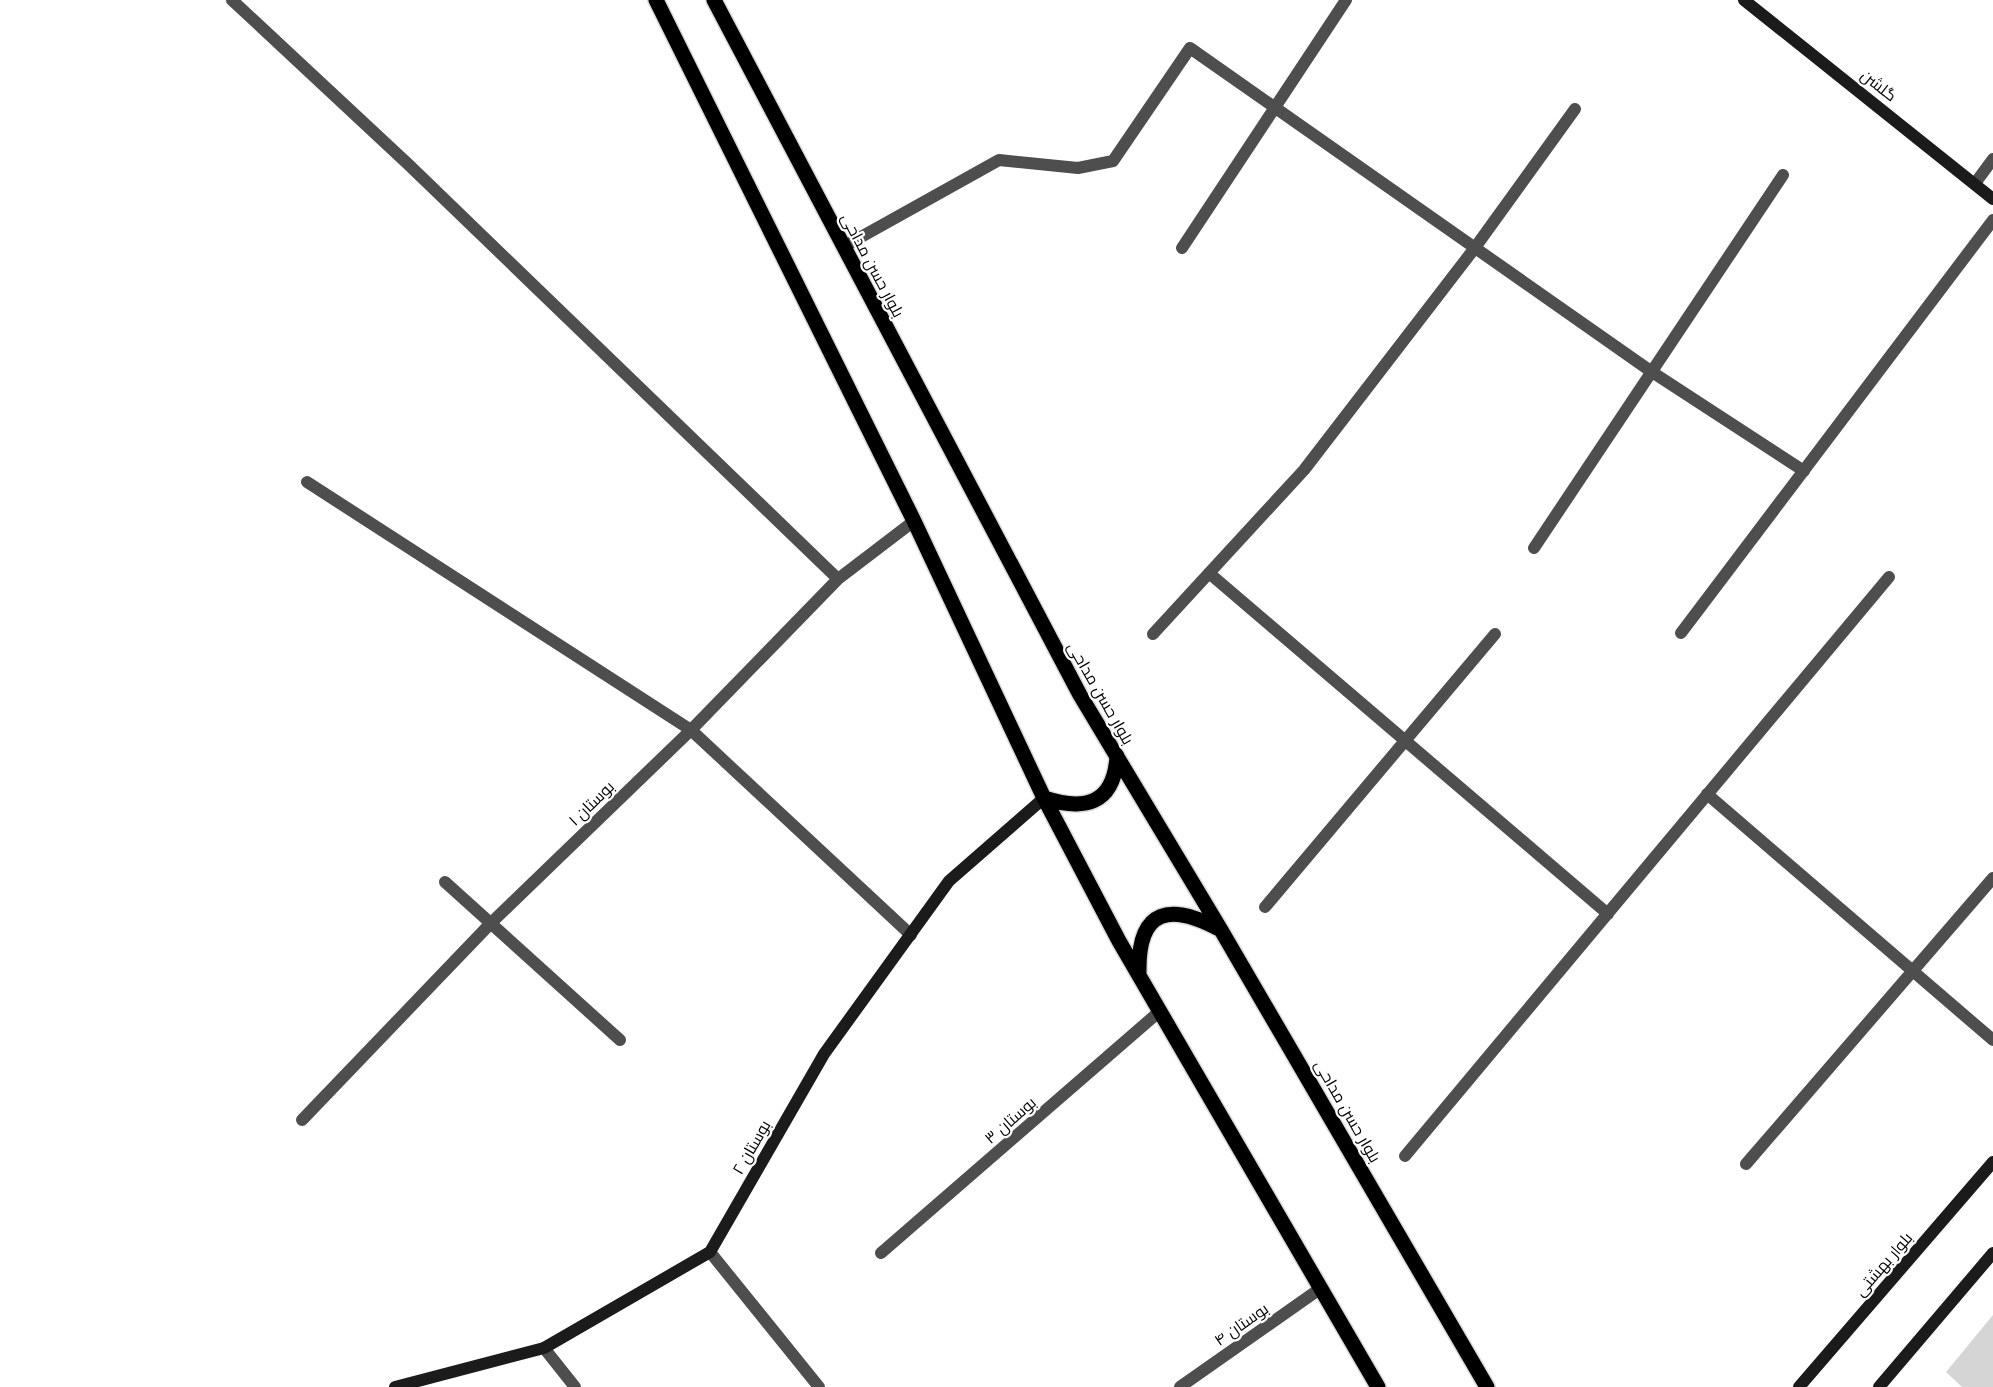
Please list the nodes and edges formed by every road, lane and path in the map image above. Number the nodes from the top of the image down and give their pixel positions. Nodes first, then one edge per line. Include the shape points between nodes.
1 (232, 0) edge
2 (656, 0) edge
3 (714, 0) edge
4 (1346, 0) edge
5 (1744, 0) edge
6 (1275, 108) junction
7 (1575, 109) dead end
8 (1993, 159) edge
9 (1783, 175) dead end
10 (1976, 182) junction
11 (1993, 198) edge
12 (1993, 220) edge
13 (843, 247) junction
14 (1182, 248) dead end
15 (1474, 249) junction
16 (1652, 372) junction
17 (1804, 471) junction
18 (308, 482) dead end
19 (914, 521) junction
20 (1534, 548) dead end
21 (1209, 573) junction
22 (1889, 577) dead end
23 (838, 579) junction
24 (1681, 633) dead end
25 (1153, 634) dead end
26 (1495, 634) dead end
27 (691, 730) junction
28 (1407, 742) junction
29 (1117, 756) junction
30 (1707, 794) junction
31 (1044, 798) junction
32 (1993, 878) edge
33 (444, 882) dead end
34 (1265, 906) dead end
35 (1608, 914) junction
36 (491, 923) junction
37 (1221, 930) junction
38 (911, 935) junction
39 (1911, 970) junction
40 (1139, 975) junction
41 (1160, 1011) junction
42 (620, 1040) dead end
43 (1993, 1040) edge
44 (302, 1120) dead end
45 (1405, 1156) dead end
46 (1993, 1162) edge
47 (1746, 1164) dead end
48 (710, 1252) junction
49 (881, 1253) dead end
50 (1993, 1253) edge
51 (1321, 1288) junction
52 (544, 1348) junction
53 (395, 1387) edge
54 (574, 1387) edge
55 (819, 1387) edge
56 (1180, 1387) edge
57 (1378, 1387) edge
58 (1487, 1387) edge
59 (1799, 1387) edge
60 (1879, 1387) edge

1 - 23 street
2 - 19 main road
3 - 13 main road, بلوار حسن مداحی
4 - 6 street
5 - 10 street, گلشن
6 - 13 street via 1190,48 1113,160 1078,168 999,160
6 - 14 street
6 - 15 street
7 - 15 street
8 - 10 street
9 - 16 street
10 - 11 street, گلشن
12 - 17 street
13 - 29 main road, بلوار حسن مداحی via 1080,695
15 - 16 street
15 - 21 street via 1304,470
16 - 17 street
16 - 20 street
17 - 24 street
18 - 27 street
19 - 23 street, بوستان ۱
19 - 31 main road
21 - 25 street
21 - 28 street
22 - 30 street
23 - 27 street, بوستان ۱
26 - 28 street
27 - 36 street, بوستان ۱
27 - 38 street
28 - 34 street
28 - 35 street
29 - 31 main road via 1111,783 1088,804 1068,806
29 - 37 main road, بلوار حسن مداحی
30 - 35 street
30 - 39 street
31 - 38 street, بوستان ۲ via 949,881
31 - 40 main road
32 - 39 street
33 - 36 street
35 - 45 street
36 - 42 street
36 - 44 street, بوستان ۱
37 - 40 main road via 1183,913 1166,915 1150,923 1141,936
37 - 58 main road, بلوار حسن مداحی
38 - 48 street, بوستان ۲ via 824,1054
39 - 43 street
39 - 47 street
40 - 41 main road
41 - 49 street, بوستان ۳
41 - 51 main road
46 - 59 street, بلوار بهشتی
48 - 52 street
48 - 55 street
50 - 60 street
51 - 56 street, بوستان ۴
51 - 57 main road
52 - 53 street
52 - 54 street

